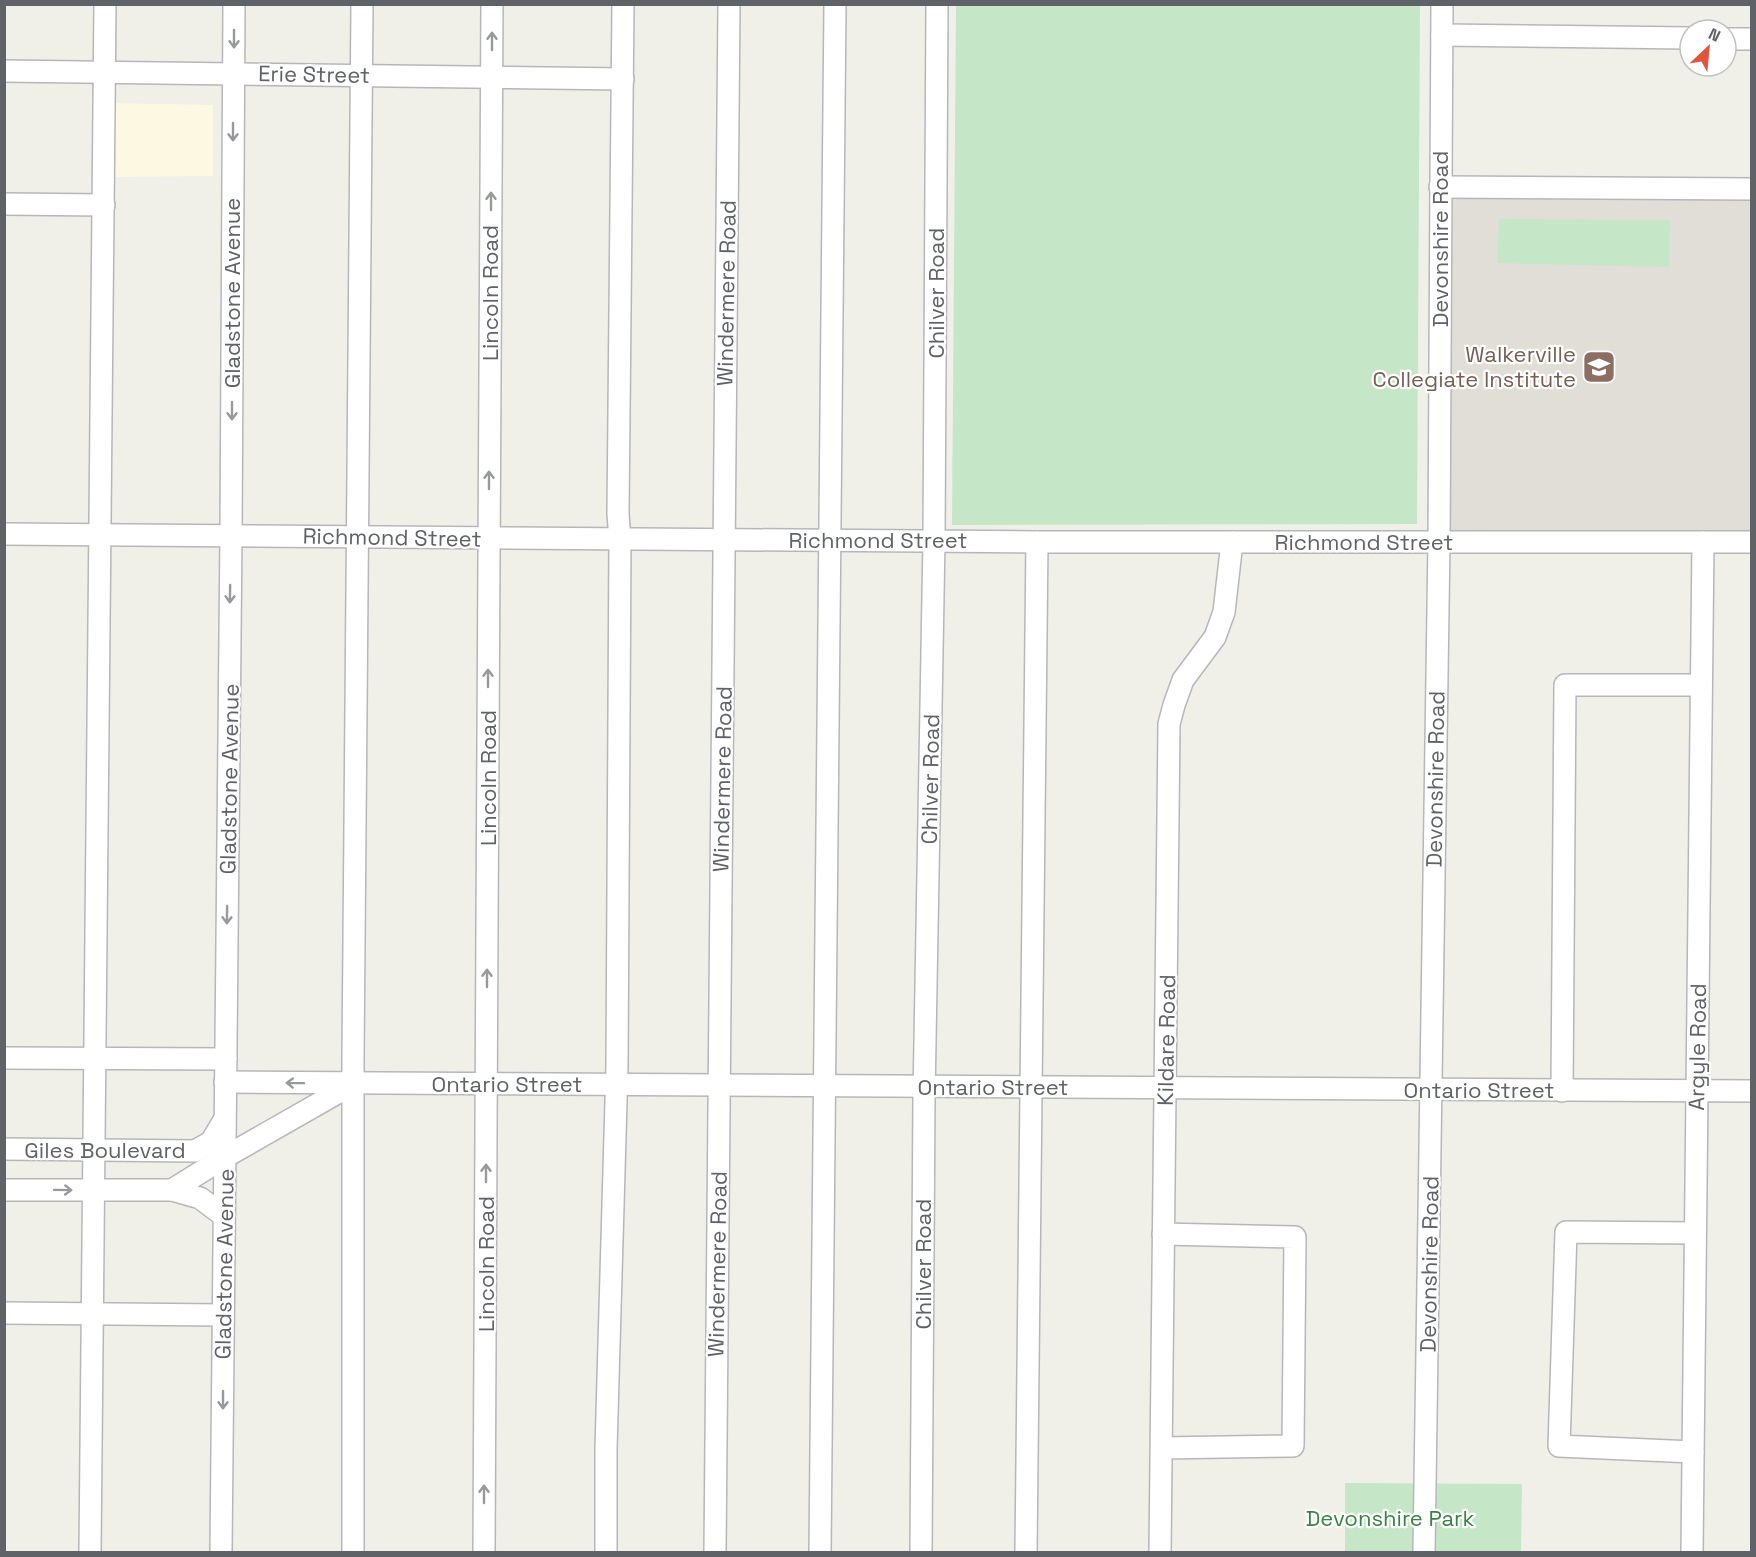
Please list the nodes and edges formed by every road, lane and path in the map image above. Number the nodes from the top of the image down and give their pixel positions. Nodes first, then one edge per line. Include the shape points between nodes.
1 (105, 4) edge
2 (234, 4) edge
3 (362, 4) edge
4 (492, 4) edge
5 (623, 4) edge
6 (729, 4) edge
7 (835, 4) edge
8 (937, 4) edge
9 (1442, 4) edge
10 (1442, 35) junction
11 (1678, 38) edge
12 (4, 70) edge
13 (105, 72) junction
14 (233, 73) junction
15 (361, 75) junction
16 (491, 76) junction
17 (622, 79) junction
18 (1440, 187) junction
19 (1752, 189) edge
20 (4, 204) edge
21 (104, 205) junction
22 (4, 534) edge
23 (100, 534) junction
24 (231, 535) junction
25 (357, 537) junction
26 (488, 538) junction
27 (620, 539) junction
28 (724, 539) junction
29 (830, 540) junction
30 (934, 540) junction
31 (1037, 542) junction
32 (1232, 542) junction
33 (1703, 542) junction
34 (1752, 542) edge
35 (1438, 543) junction
36 (1701, 685) junction
37 (4, 1058) edge
38 (94, 1059) junction
39 (226, 1059) junction
40 (225, 1082) junction
41 (353, 1083) junction
42 (487, 1084) junction
43 (616, 1085) junction
44 (719, 1086) junction
45 (825, 1086) junction
46 (925, 1087) junction
47 (1031, 1087) junction
48 (1165, 1088) junction
49 (1432, 1090) junction
50 (1562, 1091) junction
51 (1697, 1091) junction
52 (1752, 1091) edge
53 (225, 1117) junction
54 (4, 1149) edge
55 (93, 1150) junction
56 (225, 1157) junction
57 (4, 1190) edge
58 (172, 1190) junction
59 (93, 1191) junction
60 (224, 1216) junction
61 (1163, 1233) junction
62 (1695, 1233) junction
63 (4, 1313) edge
64 (92, 1314) junction
65 (223, 1315) junction
66 (1162, 1448) junction
67 (1693, 1452) junction
68 (90, 1552) edge
69 (221, 1552) edge
70 (353, 1552) edge
71 (484, 1552) edge
72 (606, 1552) edge
73 (715, 1552) edge
74 (820, 1552) edge
75 (921, 1552) edge
76 (1026, 1552) edge
77 (1160, 1552) edge
78 (1424, 1552) edge
79 (1692, 1552) edge

1 - 13 street
2 -> 14 street, Gladstone Avenue
3 - 15 street
16 -> 4 street, Lincoln Road
5 - 17 street
6 - 28 street, Windermere Road
7 - 29 street
8 - 30 street, Chilver Road
9 - 10 street, Devonshire Road
10 - 11 street
10 - 18 street, Devonshire Road
12 - 13 street, Erie Street
13 - 14 street, Erie Street
13 - 21 street
14 - 15 street, Erie Street
14 -> 24 street, Gladstone Avenue
15 - 16 street, Erie Street
15 - 25 street
16 - 17 street, Erie Street
26 -> 16 street, Lincoln Road
17 - 27 street
18 - 19 street
18 - 35 street, Devonshire Road
20 - 21 street
21 - 23 street
22 - 23 street, Richmond Street
23 - 24 street, Richmond Street
23 - 38 street
24 - 25 street, Richmond Street
24 -> 39 street, Gladstone Avenue
25 - 26 street, Richmond Street
25 - 41 street
26 - 27 street, Richmond Street
42 -> 26 street, Lincoln Road
27 - 28 street, Richmond Street
27 - 43 street
28 - 29 street, Richmond Street
28 - 44 street, Windermere Road
29 - 30 street, Richmond Street
29 - 45 street
30 - 31 street, Richmond Street
30 - 46 street, Chilver Road
31 - 32 street, Richmond Street
31 - 47 street
32 - 35 street, Richmond Street
32 - 48 street, Kildare Road via 1224,612 1215,637 1183,680 1169,724
33 - 34 street, Richmond Street
33 - 35 street, Richmond Street
33 - 36 street, Argyle Road
35 - 49 street, Devonshire Road
36 - 50 street via 1565,685
36 - 51 street, Argyle Road
37 - 38 street
38 - 39 street
38 - 55 street
39 - 40 street, Gladstone Avenue
41 -> 40 street
40 - 53 street, Gladstone Avenue
41 - 42 street, Ontario Street
41 - 56 street, Giles Boulevard
41 - 70 street
42 - 43 street, Ontario Street
71 -> 42 street, Lincoln Road
43 - 44 street, Ontario Street
43 - 72 street
44 - 45 street, Ontario Street
44 - 73 street, Windermere Road
45 - 46 street, Ontario Street
45 - 74 street
46 - 47 street, Ontario Street
46 - 75 street, Chilver Road
47 - 48 street, Ontario Street
47 - 76 street
48 - 49 street, Ontario Street
48 - 61 street, Kildare Road
49 - 50 street, Ontario Street
49 - 78 street, Devonshire Road
50 - 51 street, Ontario Street
51 - 52 street, Ontario Street
51 - 62 street, Argyle Road
53 - 55 street, Giles Boulevard via 211,1142 195,1151
53 - 56 street, Gladstone Avenue
54 - 55 street, Giles Boulevard
55 - 59 street
56 - 58 street, Giles Boulevard
56 - 60 street, Gladstone Avenue
57 -> 59 street, Giles Boulevard
58 - 59 street, Giles Boulevard
58 - 60 street, Giles Boulevard via 200,1198
59 - 64 street
60 - 65 street, Gladstone Avenue
61 - 66 street, Kildare Road
61 - 66 street via 1295,1237 1295,1248 1293,1446
62 - 67 street, Argyle Road
62 - 67 street via 1566,1232 1559,1446
63 - 64 street
64 - 65 street
64 - 68 street
65 -> 69 street, Gladstone Avenue
66 - 77 street, Kildare Road
67 - 79 street, Argyle Road

